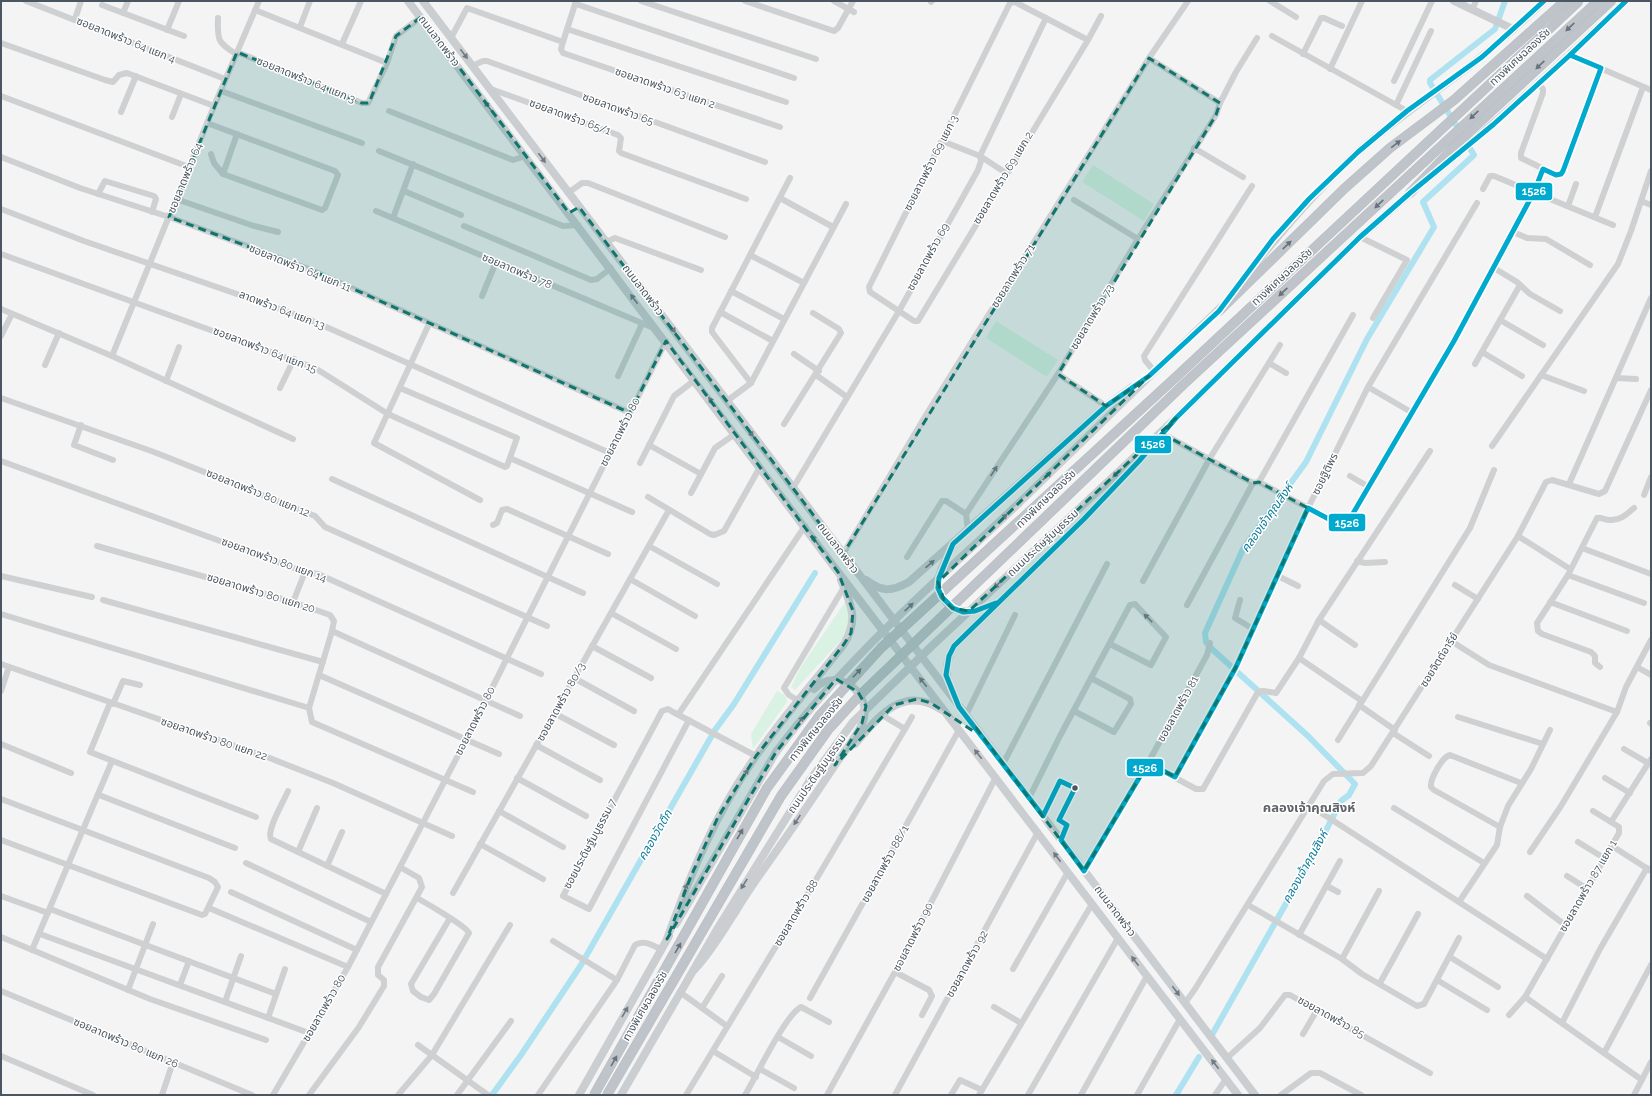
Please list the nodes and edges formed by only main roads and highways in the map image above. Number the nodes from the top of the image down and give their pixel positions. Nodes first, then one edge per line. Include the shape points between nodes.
1 (408, 1) edge
2 (423, 1) edge
3 (1454, 1) edge
4 (1544, 1) edge
5 (1565, 1) edge
6 (1579, 1) edge
7 (1598, 1) edge
8 (1611, 1) edge
9 (1626, 1) edge
10 (1513, 29) junction
11 (1465, 144) junction
12 (1410, 193) joint
13 (579, 207) junction
14 (569, 213) junction
15 (1219, 311) junction
16 (1152, 374) junction
17 (1176, 418) junction
18 (953, 544) junction
19 (852, 566) junction
20 (838, 572) junction
21 (1001, 601) junction
22 (905, 636) junction
23 (894, 645) junction
24 (917, 652) junction
25 (906, 661) junction
26 (960, 707) junction
27 (791, 712) junction
28 (946, 713) junction
29 (835, 765) junction
30 (667, 939) junction
31 (694, 970) junction
32 (579, 1095) edge
33 (594, 1095) edge
34 (607, 1095) edge
35 (621, 1095) edge
36 (1238, 1095) edge
37 (1255, 1095) edge

14 -> 1 main road, ถนนลาดพร้าว
2 -> 13 main road, ถนนลาดพร้าว
3 - 10 main road
4 - 10 main road
15 -> 5 highway via 1344,188 1390,148 1454,100
33 -> 6 highway, ทางพิเศษฉลองรัช, bridge via 767,788 820,715 848,683 881,648 1176,378
7 -> 34 highway, ทางพิเศษฉลองรัช, bridge via 1185,383 859,696 819,742 781,796
8 -> 11 highway
9 - 11 main road via 1539,84
10 - 15 main road via 1482,57 1407,111 1358,152 1309,199 1273,239
11 - 12 highway
12 - 17 main road, ถนนประดิษฐ์มนูธรรม via 1360,237
13 - 14 main road
13 -> 19 main road, ถนนลาดพร้าว
20 -> 14 main road, ถนนลาดพร้าว
15 - 16 main road
16 - 18 main road via 1106,406
30 -> 16 main road, bridge via 776,752 808,711 844,670
17 - 21 main road via 1084,519
17 -> 31 main road, ถนนประดิษฐ์มนูธรรม, bridge via 853,722 810,780 718,926
19 -> 18 main road via 876,587 891,590 909,582
18 - 21 main road via 938,582 944,600 952,608 963,612 982,610
19 - 22 main road, ถนนลาดพร้าว
20 - 23 main road, ถนนลาดพร้าว
20 - 27 main road via 853,611 851,633
21 - 26 main road via 954,646 949,656 946,674
22 - 23 main road
22 - 24 main road, ถนนลาดพร้าว
23 - 25 main road, ถนนลาดพร้าว
24 - 25 main road
24 - 26 main road, ถนนลาดพร้าว
28 -> 25 main road, ถนนลาดพร้าว
26 -> 37 main road, ถนนลาดพร้าว
27 - 29 main road via 818,684 826,680 835,679 851,686 862,696 866,706 862,723
30 -> 27 main road via 691,876 718,818 756,756
28 - 29 main road via 931,703 917,699 898,703 882,715
36 -> 28 main road, ถนนลาดพร้าว
29 -> 31 main road via 736,910 714,947
32 -> 30 main road
31 - 35 main road, ถนนประดิษฐ์มนูธรรม

